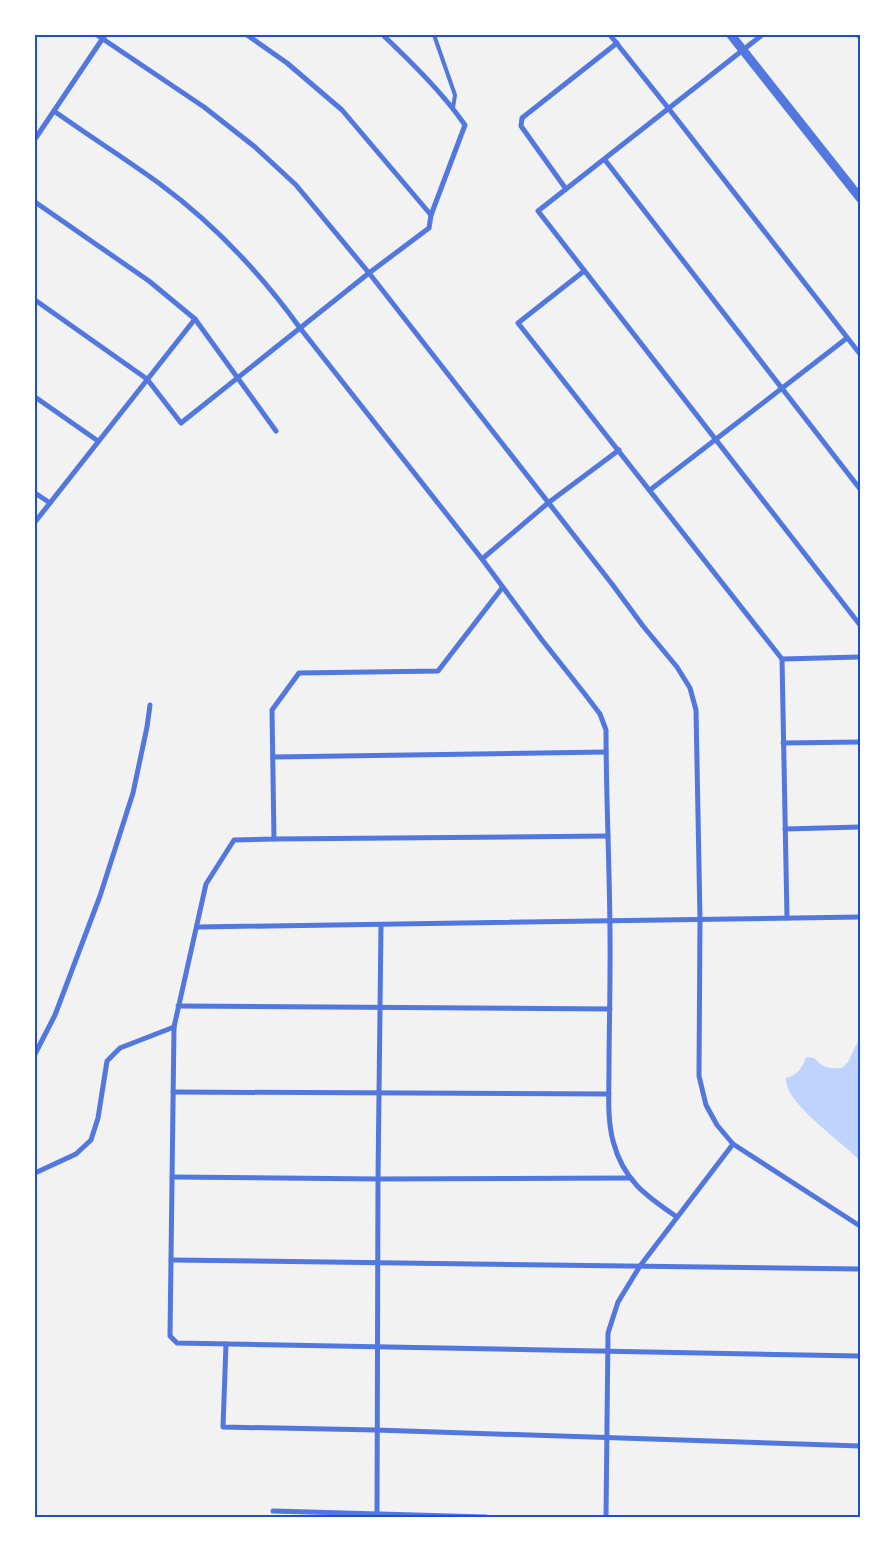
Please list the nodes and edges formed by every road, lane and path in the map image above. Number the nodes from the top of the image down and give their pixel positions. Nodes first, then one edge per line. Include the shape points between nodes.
1 (97, 35) edge
2 (247, 35) edge
3 (383, 35) edge
4 (434, 35) edge
5 (610, 35) edge
6 (731, 35) edge
7 (762, 35) edge
8 (104, 37) edge
9 (617, 44) junction
10 (743, 50) junction
11 (453, 108) junction
12 (669, 109) junction
13 (54, 111) junction
14 (35, 139) edge
15 (605, 160) junction
16 (566, 189) junction
17 (860, 198) edge
18 (35, 202) edge
19 (431, 215) junction
20 (584, 271) junction
21 (370, 273) junction
22 (35, 300) edge
23 (195, 319) junction
24 (300, 328) junction
25 (847, 338) junction
26 (860, 354) edge
27 (238, 377) junction
28 (147, 379) junction
29 (782, 389) junction
30 (35, 397) edge
31 (276, 431) dead end
32 (716, 440) junction
33 (98, 441) junction
34 (618, 450) junction
35 (860, 489) edge
36 (650, 490) junction
37 (35, 493) edge
38 (50, 503) junction
39 (548, 504) junction
40 (35, 522) edge
41 (482, 559) junction
42 (502, 588) junction
43 (860, 625) edge
44 (860, 657) edge
45 (782, 659) junction
46 (150, 705) dead end
47 (860, 742) edge
48 (784, 743) junction
49 (606, 752) junction
50 (273, 757) junction
51 (860, 827) edge
52 (785, 828) junction
53 (608, 836) junction
54 (274, 839) junction
55 (860, 917) edge
56 (786, 918) junction
57 (700, 919) junction
58 (611, 920) junction
59 (381, 925) junction
60 (198, 927) junction
61 (178, 1006) junction
62 (380, 1008) junction
63 (610, 1009) junction
64 (174, 1027) junction
65 (35, 1054) edge
66 (173, 1092) junction
67 (379, 1093) junction
68 (608, 1094) junction
69 (732, 1144) junction
70 (35, 1173) edge
71 (172, 1177) junction
72 (630, 1178) junction
73 (378, 1179) junction
74 (677, 1217) junction
75 (860, 1226) edge
76 (171, 1260) junction
77 (377, 1262) junction
78 (640, 1266) junction
79 (860, 1268) edge
80 (226, 1344) junction
81 (377, 1347) junction
82 (608, 1351) junction
83 (860, 1356) edge
84 (376, 1430) junction
85 (606, 1438) junction
86 (860, 1446) edge
87 (273, 1511) dead end
88 (377, 1515) edge
89 (452, 1516) edge
90 (486, 1517) edge
91 (606, 1517) edge

1 - 8 street
2 - 19 street via 287,63 342,110
3 - 11 street
4 - 11 lane via 455,95
5 - 9 street
6 - 10 street
7 - 10 street
8 - 13 street
8 - 21 street via 256,147 296,185
9 - 12 street
9 - 16 street via 522,118 521,126
10 - 12 street
10 - 17 street
11 - 19 street via 466,124
12 - 15 street
12 - 25 street
13 - 14 street
13 - 24 street via 161,185 211,227 250,264
15 - 16 street
15 - 29 street
16 - 20 street via 538,211
18 - 23 street via 149,281
19 - 21 street via 429,228
20 - 32 street
20 - 34 street via 518,323
21 - 24 street
21 - 39 street
22 - 28 street
23 - 27 street
23 - 28 street
24 - 27 street
24 - 41 street
25 - 26 street
25 - 29 street
27 - 28 street via 181,423
27 - 31 street
28 - 33 street
29 - 32 street
29 - 35 street
30 - 33 street
32 - 36 street
32 - 43 street
33 - 38 street
34 - 36 street
34 - 39 street
36 - 45 street
37 - 38 street
38 - 40 street
39 - 41 street
39 - 57 street via 677,667 690,688 696,710
41 - 42 street
42 - 49 street via 600,714 606,730
42 - 50 street via 438,671 299,673 272,710
44 - 45 street
45 - 48 street
46 - 65 street via 133,793 100,896 55,1015
47 - 48 street
48 - 52 street
49 - 50 street
49 - 53 street
50 - 54 street
51 - 52 street
52 - 56 street
53 - 54 street
53 - 58 street
54 - 60 street via 234,840 206,884
55 - 56 street
56 - 57 street
57 - 58 street
57 - 69 street via 699,1076 706,1105
58 - 59 street
58 - 63 street
59 - 60 street
59 - 62 street
60 - 61 street
61 - 62 street
61 - 64 street
62 - 63 street
62 - 67 street
63 - 68 street
64 - 66 street
64 - 70 street via 120,1048 107,1061 91,1140 76,1154
66 - 67 street
66 - 71 street
67 - 68 street
67 - 73 street
68 - 72 street via 613,1142
69 - 74 street
69 - 75 street
71 - 73 street
71 - 76 street
72 - 73 street
72 - 74 street via 647,1197
73 - 77 street
74 - 78 street
76 - 77 street
76 - 80 street via 170,1336 177,1343
77 - 78 street
77 - 81 street
78 - 79 street
78 - 82 street via 618,1302 608,1333
80 - 81 street
80 - 84 street via 223,1428
81 - 82 street
81 - 84 street
82 - 83 street
82 - 85 street
84 - 85 street
84 - 88 street
85 - 86 street
85 - 91 street
87 - 88 street
88 - 89 street
89 - 90 street

